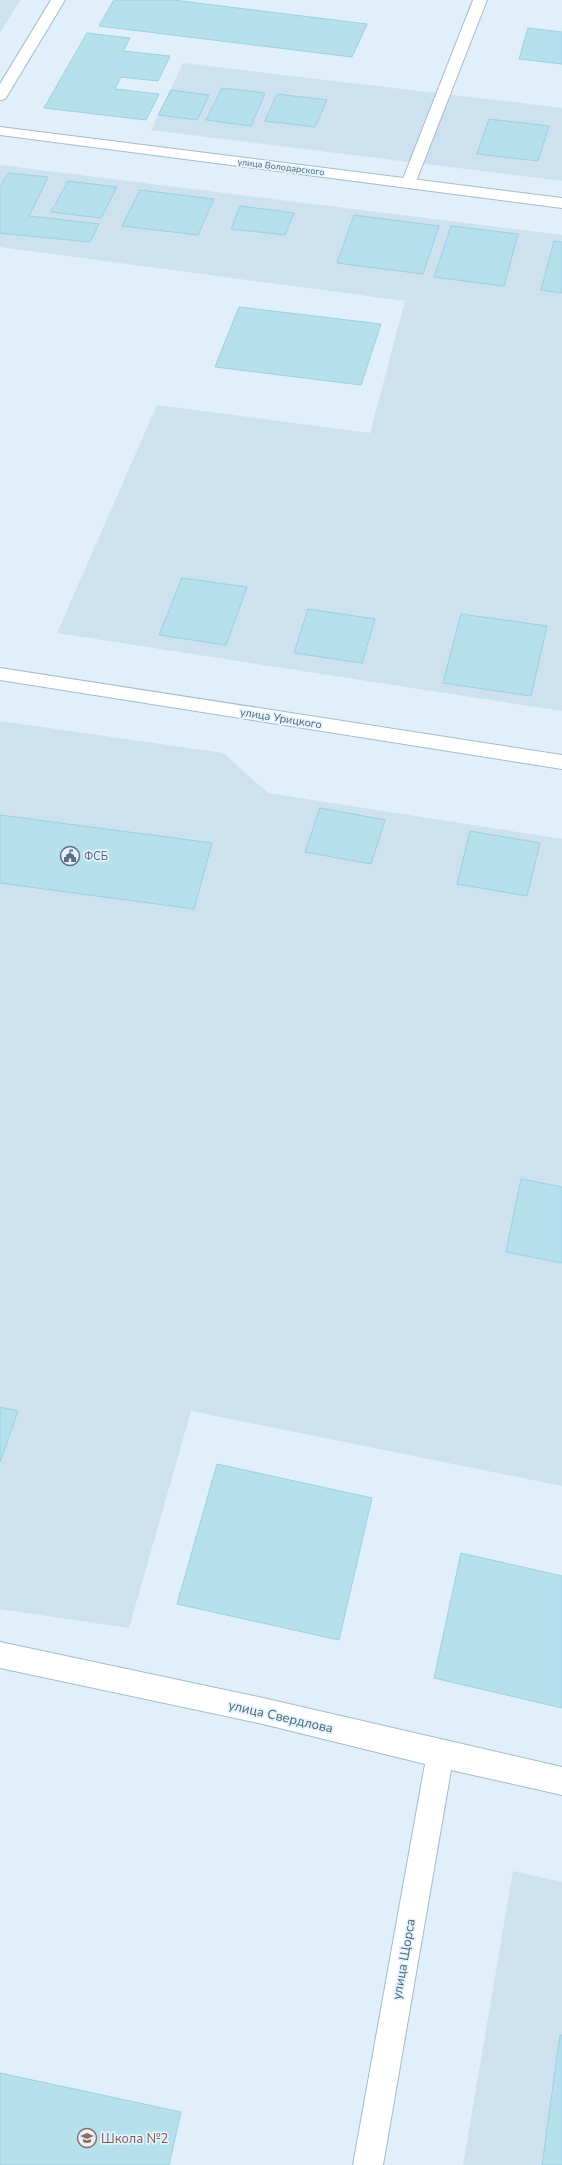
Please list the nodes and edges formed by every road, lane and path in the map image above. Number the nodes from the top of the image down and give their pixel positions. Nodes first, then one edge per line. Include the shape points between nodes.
1 (58, 0) edge
2 (480, 0) edge
3 (0, 96) edge
4 (0, 131) edge
5 (408, 184) junction
6 (562, 203) edge
7 (0, 674) edge
8 (562, 762) edge
9 (0, 1655) edge
10 (440, 1754) junction
11 (562, 1781) edge
12 (368, 2165) edge

1 - 3 street
2 - 5 street
4 - 5 street, улица Володарского
5 - 6 street, улица Володарского
7 - 8 street, улица Урицкого
9 - 10 street, улица Свердлова via 263,1711
10 - 11 street, улица Свердлова
10 - 12 street, улица Щорса

